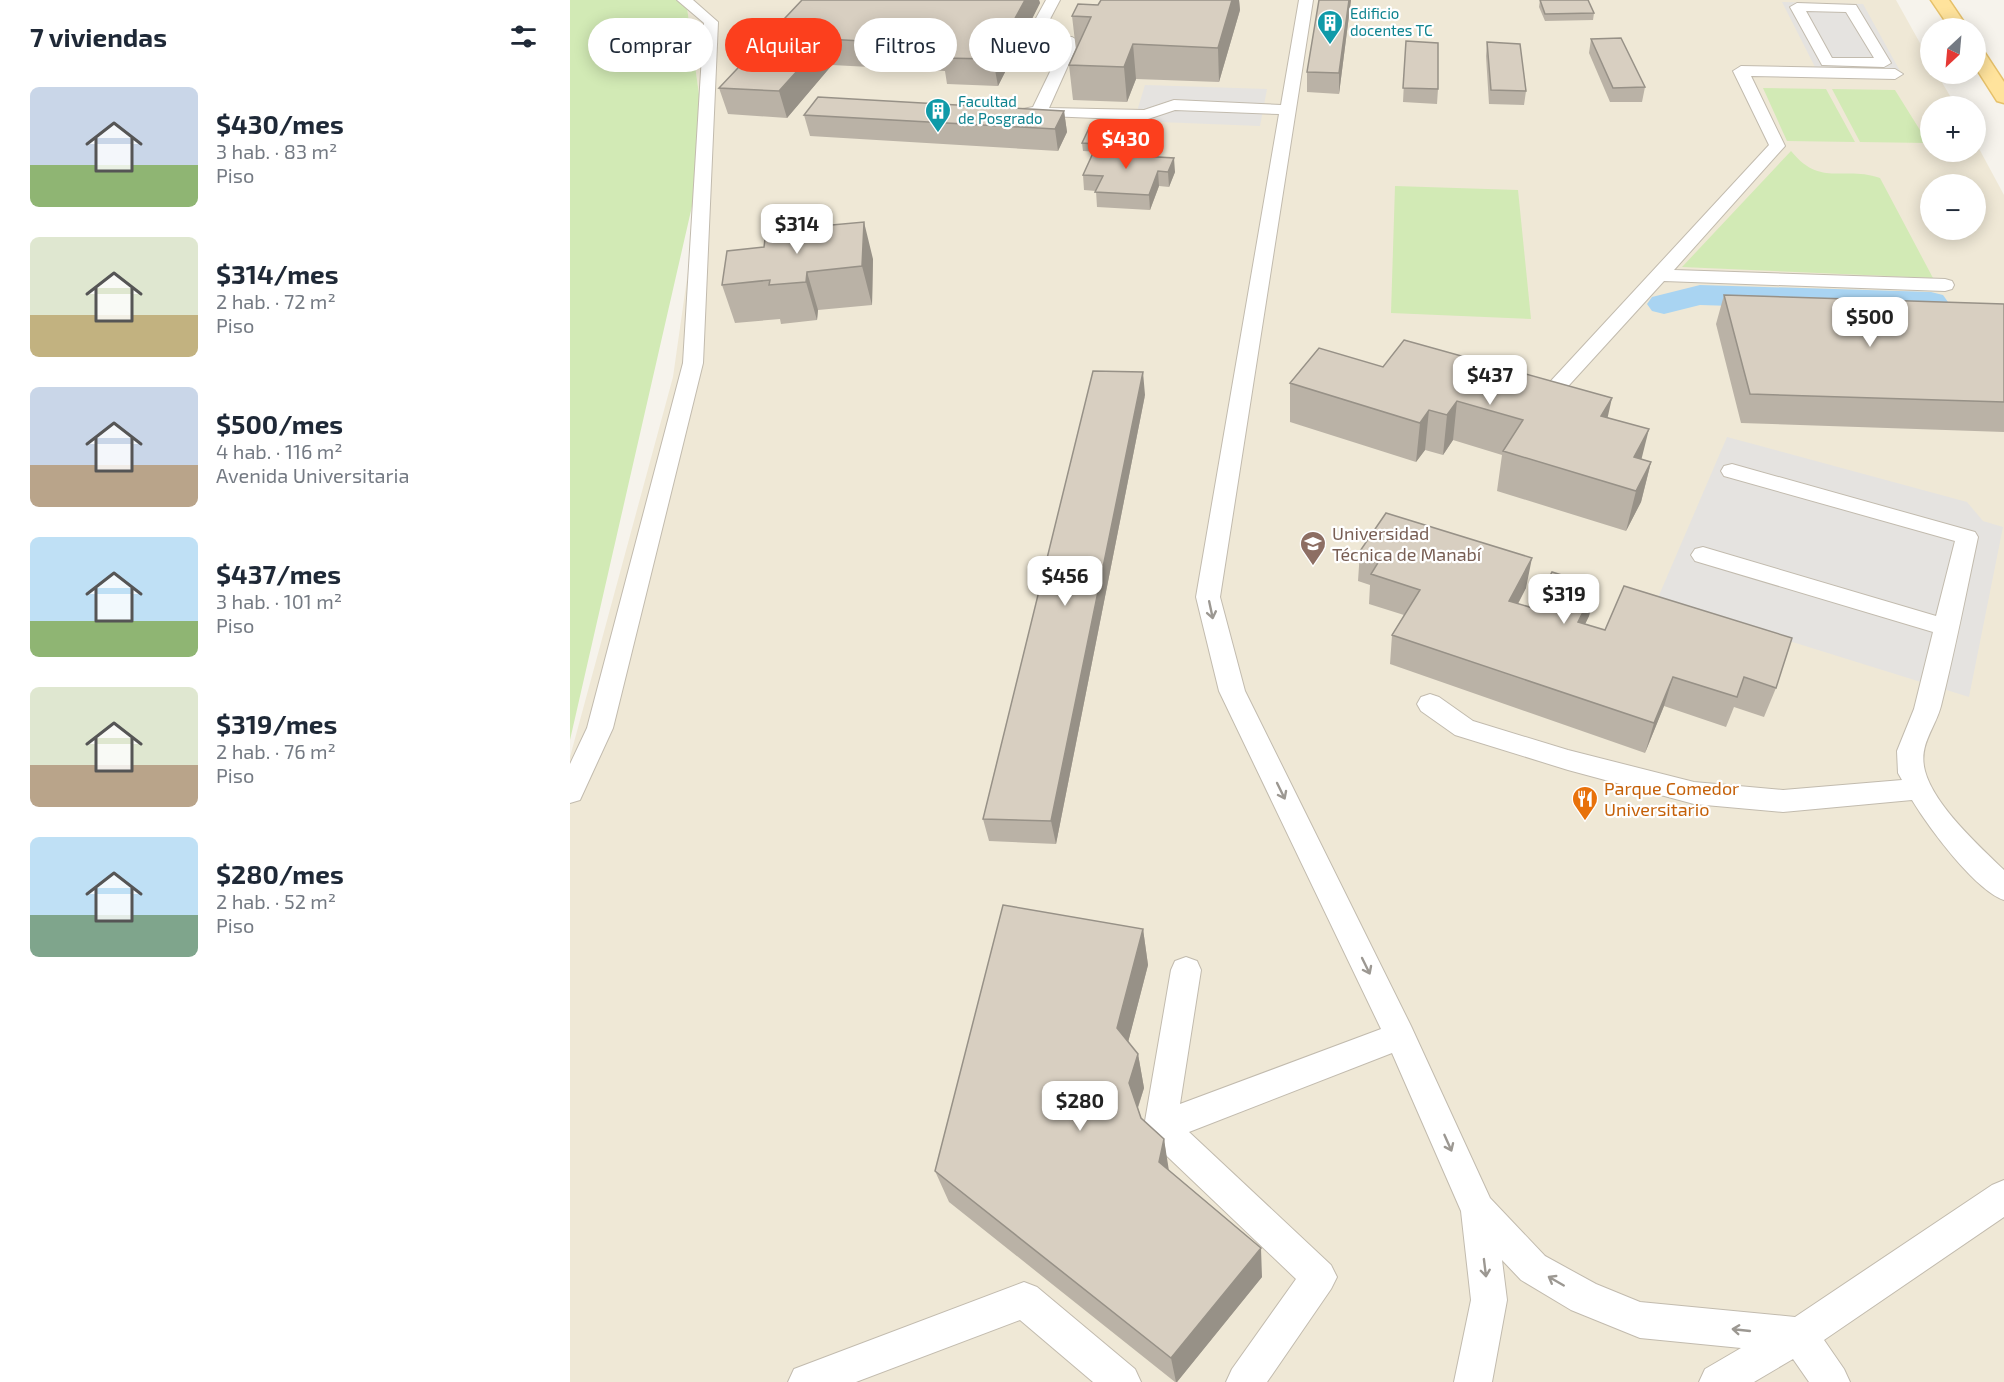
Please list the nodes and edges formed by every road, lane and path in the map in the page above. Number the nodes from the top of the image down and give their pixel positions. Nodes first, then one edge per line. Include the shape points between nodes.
1 (684, 0) edge
2 (1053, 0) edge
3 (1306, 0) edge
4 (1940, 0) edge
5 (1824, 4) edge
6 (1952, 18) edge
7 (1986, 69) edge
8 (1895, 74) dead end
9 (2004, 97) edge
10 (1288, 110) junction
11 (1015, 111) edge
12 (1039, 112) junction
13 (1659, 275) junction
14 (1945, 285) dead end
15 (1508, 378) edge
16 (1732, 471) dead end
17 (1703, 555) dead end
18 (1947, 628) junction
19 (1430, 704) dead end
20 (1920, 789) junction
21 (570, 792) edge
22 (2004, 888) edge
23 (1186, 970) dead end
24 (1400, 1036) junction
25 (1160, 1127) junction
26 (2004, 1197) edge
27 (1478, 1210) junction
28 (1799, 1336) junction
29 (807, 1382) edge
30 (1122, 1382) edge
31 (1245, 1382) edge
32 (1473, 1382) edge
33 (1718, 1382) edge
34 (1831, 1382) edge

1 - 21 lane via 711,22 693,363 600,728
2 - 12 lane via 1031,40 1072,41
3 - 10 lane
4 - 6 main road
5 - 5 lane via 1851,8 1884,63 1827,62 1797,7
7 - 9 main road
8 - 13 lane via 1741,71 1777,146
10 - 12 lane via 1174,105 1144,115
10 -> 24 lane via 1208,597 1232,691
11 - 12 lane
13 - 14 lane
13 - 15 lane via 1554,390
16 - 18 lane via 1967,537
17 - 18 lane
18 - 20 lane via 1927,709 1909,758
19 - 20 lane via 1464,728 1694,793 1783,801
20 - 22 lane via 1932,810 1973,859
23 - 25 lane
24 - 25 lane
24 -> 27 lane
25 - 31 lane via 1319,1277
26 - 28 lane
28 -> 27 lane via 1640,1320 1584,1297 1533,1268
27 -> 32 lane via 1488,1300
28 - 33 lane
28 - 34 lane
29 - 30 lane via 1024,1300

